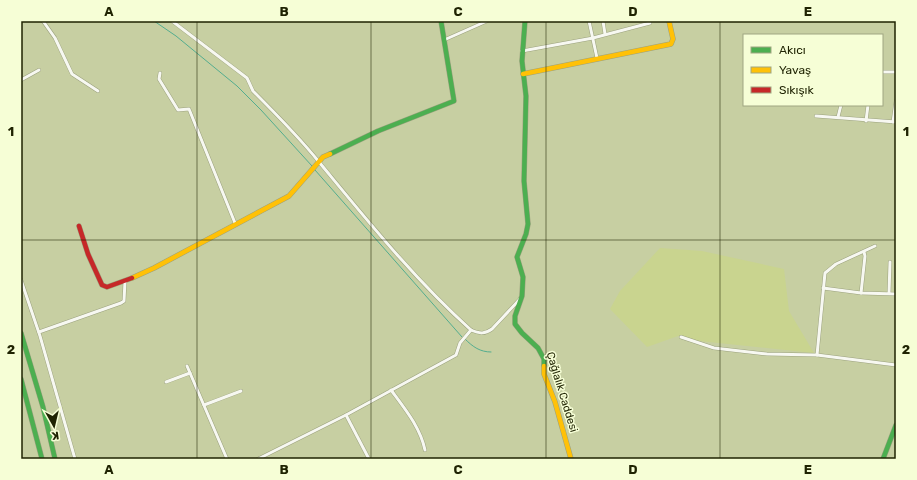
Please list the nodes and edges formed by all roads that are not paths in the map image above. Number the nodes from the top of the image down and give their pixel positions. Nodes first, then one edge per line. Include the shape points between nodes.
1 (43, 21) edge
2 (172, 21) edge
3 (441, 21) edge
4 (488, 21) edge
5 (526, 21) edge
6 (589, 21) edge
7 (603, 21) edge
8 (669, 21) edge
9 (650, 23) dead end
10 (605, 34) junction
11 (593, 38) junction
12 (444, 40) junction
13 (522, 51) junction
14 (597, 58) junction
15 (39, 70) dead end
16 (883, 72) edge
17 (896, 72) edge
18 (160, 73) dead end
19 (523, 74) junction
20 (21, 80) edge
21 (98, 91) dead end
22 (896, 101) edge
23 (841, 106) edge
24 (868, 106) edge
25 (816, 116) dead end
26 (838, 118) junction
27 (866, 120) junction
28 (894, 122) edge
29 (317, 162) junction
30 (235, 223) junction
31 (79, 226) dead end
32 (875, 246) dead end
33 (864, 252) junction
34 (890, 262) dead end
35 (21, 280) edge
36 (125, 281) junction
37 (823, 288) junction
38 (861, 293) junction
39 (889, 293) junction
40 (896, 294) edge
41 (522, 296) junction
42 (471, 330) junction
43 (39, 332) junction
44 (21, 333) edge
45 (681, 337) dead end
46 (817, 355) junction
47 (896, 365) edge
48 (187, 366) dead end
49 (190, 373) junction
50 (21, 379) edge
51 (166, 382) dead end
52 (391, 390) junction
53 (241, 391) dead end
54 (204, 405) junction
55 (346, 415) junction
56 (896, 425) edge
57 (425, 450) dead end
58 (42, 459) edge
59 (55, 459) edge
60 (75, 459) edge
61 (226, 459) edge
62 (258, 459) edge
63 (370, 459) edge
64 (571, 459) edge
65 (883, 459) edge

1 - 21 street via 55,38 72,74
2 - 29 street via 247,78 253,90
3 - 12 main road
4 - 12 street
5 - 13 main road
6 - 11 street
7 - 10 street
8 - 14 main road via 673,39 671,44
9 - 10 street
10 - 11 street
11 - 13 street
11 - 14 street
12 - 29 main road via 454,101 378,131
13 - 19 main road
14 - 19 main road
15 - 20 street
16 - 17 street
18 - 30 street via 159,79 178,110 189,109
19 - 41 main road via 526,96 524,181 528,224 518,257 523,277
22 - 28 street
23 - 26 street
24 - 27 street
25 - 26 street
26 - 27 street
27 - 28 street
29 - 30 main road via 289,196
29 - 42 street via 428,289
30 - 36 main road via 154,268
31 - 36 main road via 102,285 107,287
32 - 33 street
33 - 37 street via 836,264 825,273
33 - 38 street
34 - 39 street
35 - 43 street
36 - 43 street via 124,301 121,303
37 - 38 street
37 - 46 street
38 - 39 street
39 - 40 street
41 - 42 street via 488,332 480,334
41 - 64 main road, Çağlalık Caddesi via 515,324 538,348 544,359 544,374 555,402
42 - 52 street via 460,343 456,355
43 - 60 street
44 - 59 main road
45 - 46 street via 714,348 766,354
46 - 47 street
48 - 49 street
49 - 51 street
49 - 54 street
50 - 58 main road
52 - 55 street
52 - 57 street via 423,440
53 - 54 street
54 - 61 street
55 - 62 street
55 - 63 street
56 - 65 main road

